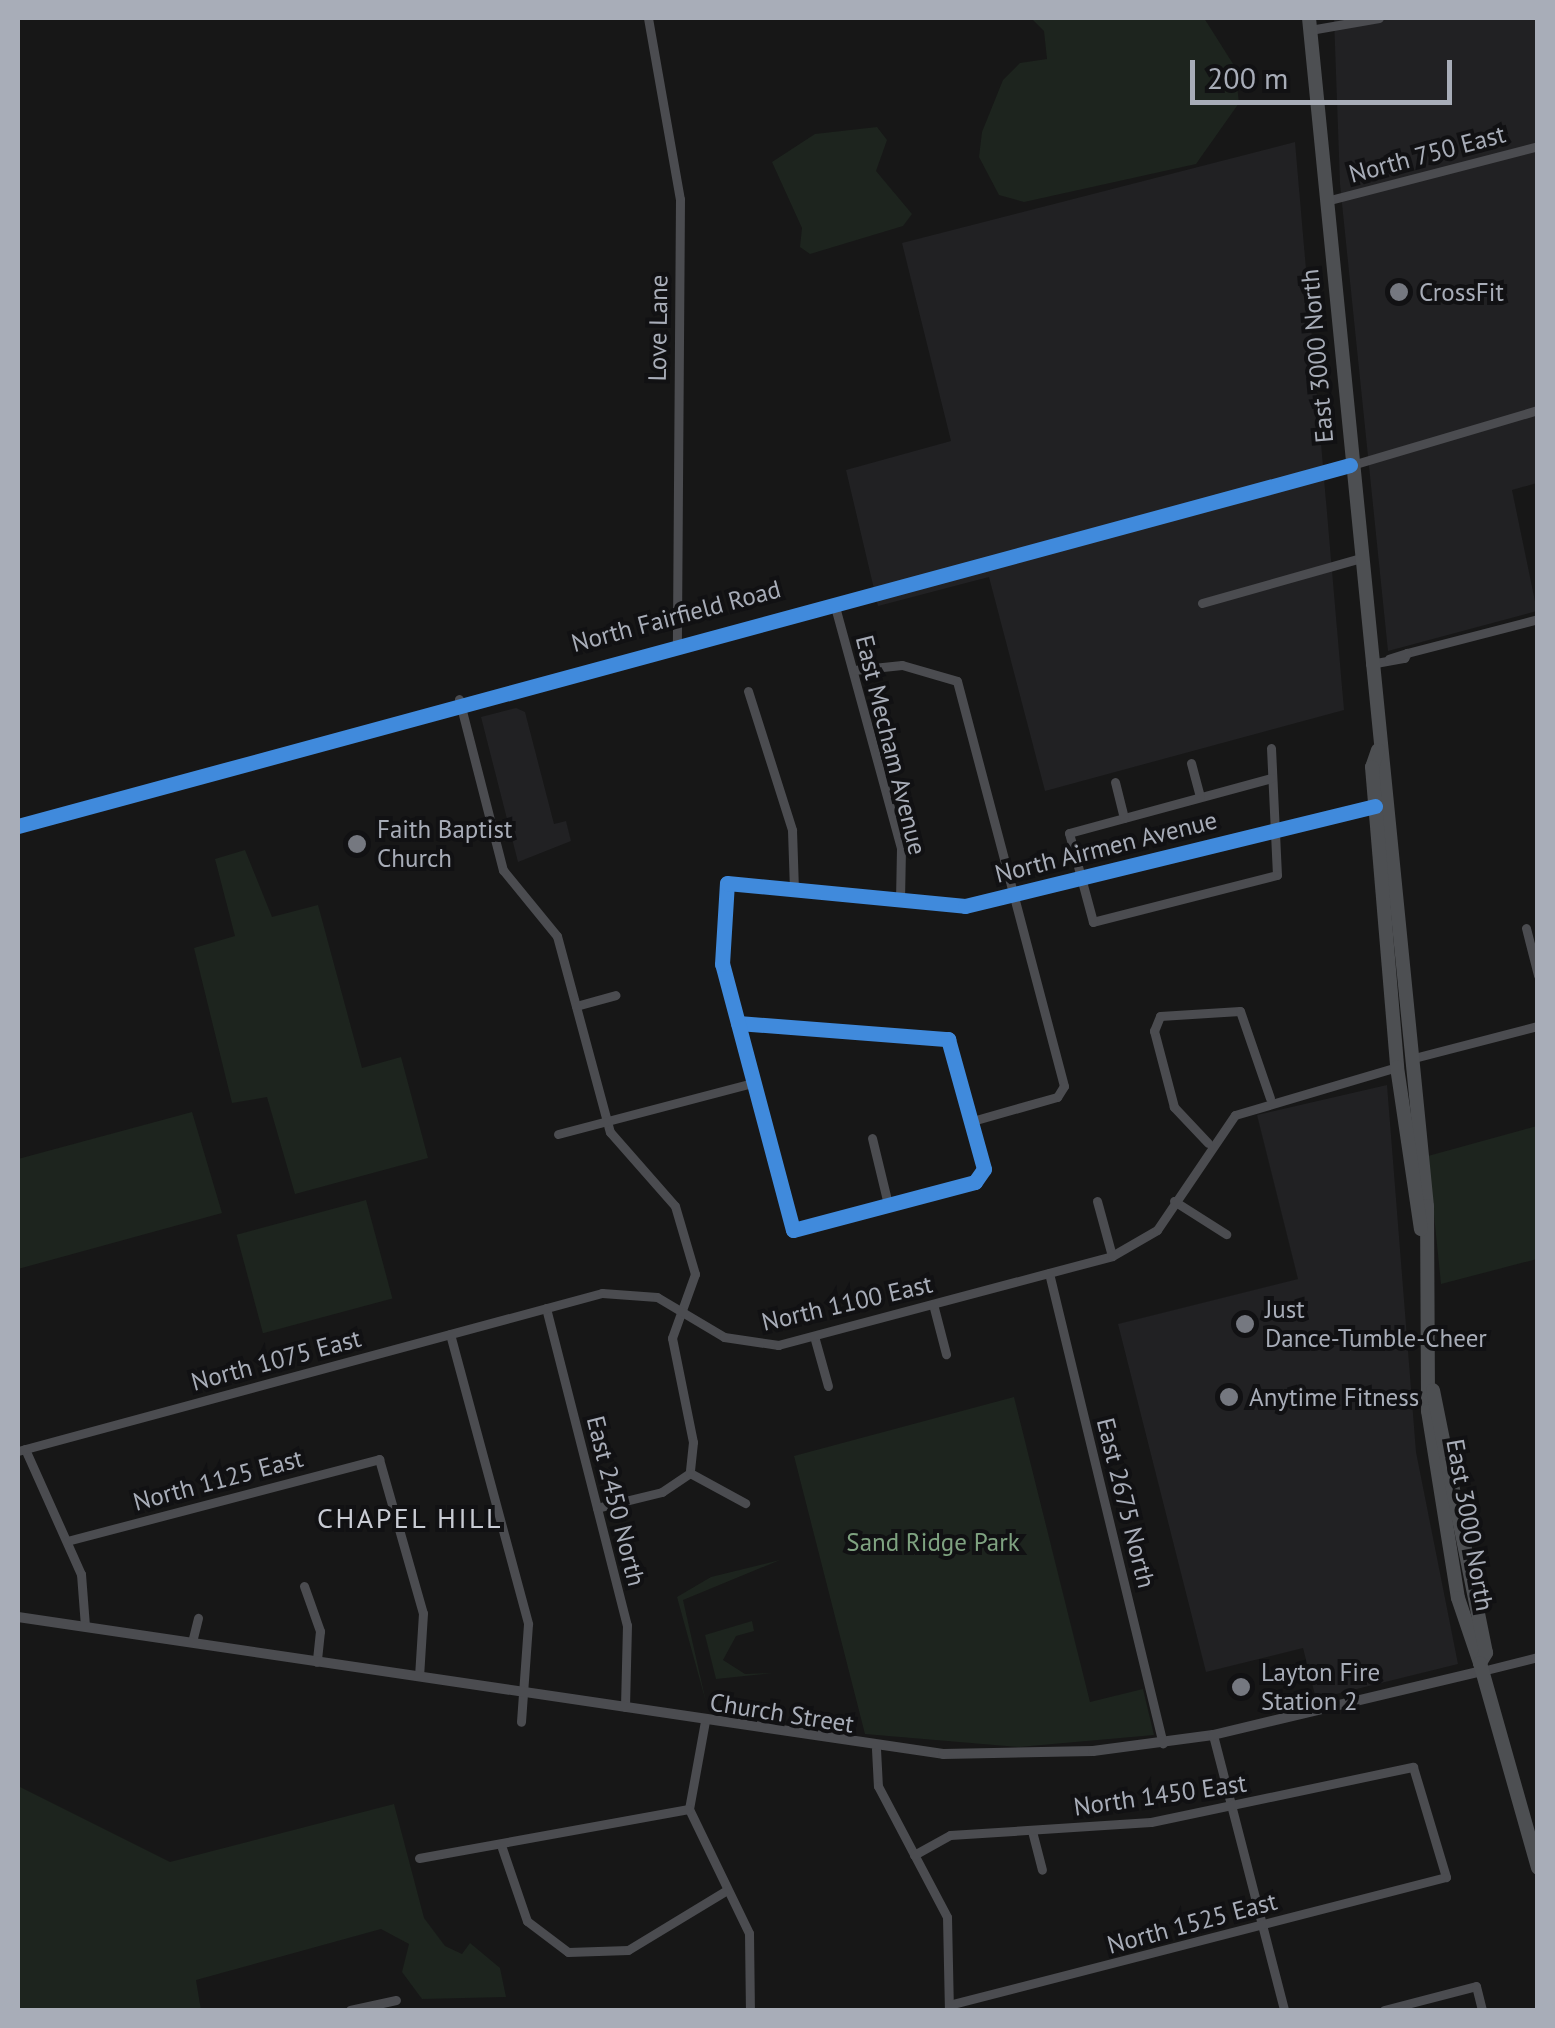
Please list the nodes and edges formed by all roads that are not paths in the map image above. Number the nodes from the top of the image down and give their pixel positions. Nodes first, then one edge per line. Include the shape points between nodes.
1 (648, 18) edge
2 (1379, 18) edge
3 (1310, 24) edge
4 (1538, 146) edge
5 (1326, 201) junction
6 (1538, 410) edge
7 (1350, 465) junction
8 (1358, 559) junction
9 (834, 600) junction
10 (1202, 602) dead end
11 (1538, 619) edge
12 (677, 641) junction
13 (1367, 665) junction
14 (854, 670) junction
15 (748, 691) dead end
16 (459, 700) junction
17 (1271, 748) dead end
18 (1378, 750) junction
19 (1190, 763) dead end
20 (1272, 778) junction
21 (1115, 782) dead end
22 (1200, 798) junction
23 (1375, 806) junction
24 (1124, 818) junction
25 (18, 826) edge
26 (1274, 830) junction
27 (1083, 882) junction
28 (794, 889) junction
29 (1384, 895) junction
30 (1014, 898) junction
31 (900, 900) junction
32 (1526, 928) dead end
33 (1538, 974) edge
34 (616, 995) dead end
35 (576, 1006) junction
36 (738, 1023) junction
37 (1538, 1026) edge
38 (1414, 1058) junction
39 (1397, 1067) junction
40 (752, 1084) junction
41 (1270, 1098) junction
42 (972, 1120) junction
43 (606, 1122) junction
44 (558, 1134) dead end
45 (872, 1138) dead end
46 (1208, 1143) junction
47 (1097, 1201) dead end
48 (1174, 1201) junction
49 (888, 1204) junction
50 (1422, 1224) junction
51 (1226, 1234) dead end
52 (1112, 1256) junction
53 (1049, 1273) junction
54 (933, 1304) junction
55 (546, 1308) junction
56 (685, 1312) junction
57 (450, 1334) junction
58 (814, 1336) junction
59 (946, 1354) dead end
60 (828, 1386) dead end
61 (21, 1450) edge
62 (690, 1472) junction
63 (745, 1503) dead end
64 (597, 1508) junction
65 (67, 1540) junction
66 (304, 1586) dead end
67 (18, 1617) edge
68 (198, 1618) dead end
69 (84, 1626) junction
70 (192, 1642) junction
71 (1538, 1657) edge
72 (317, 1662) junction
73 (1481, 1667) junction
74 (420, 1676) junction
75 (526, 1693) junction
76 (625, 1707) junction
77 (521, 1722) dead end
78 (706, 1722) junction
79 (1213, 1735) junction
80 (1163, 1742) junction
81 (876, 1749) junction
82 (689, 1809) junction
83 (1230, 1809) junction
84 (1032, 1830) junction
85 (502, 1848) junction
86 (914, 1854) junction
87 (420, 1858) dead end
88 (1538, 1868) edge
89 (1042, 1870) dead end
90 (1446, 1878) joint
91 (727, 1890) junction
92 (1262, 1925) junction
93 (396, 2000) dead end
94 (349, 2008) edge
95 (949, 2008) edge
96 (750, 2010) edge
97 (1284, 2010) edge
98 (1384, 2010) edge
99 (1482, 2010) edge

1 - 12 street, Love Lane via 680,199
2 - 3 street
3 - 5 main road, East 3000 North
4 - 5 street, North 750 East
5 - 7 main road, East 3000 North
6 - 7 street, North Fairfield Road
7 - 8 main road, East 3000 North
7 - 9 main road, North Fairfield Road
8 - 10 street
8 - 13 main road, East 3000 North
9 - 12 main road, North Fairfield Road
9 - 14 street, East Mecham Avenue
11 - 13 street
12 - 16 main road, North Fairfield Road
13 - 18 main road, East 3000 North
14 - 30 street via 902,664 951,676
14 - 31 street, East Mecham Avenue via 901,848
15 - 28 street via 795,845
16 - 25 main road, North Fairfield Road
16 - 35 street via 504,870 552,925
17 - 20 street
18 - 23 main road, East 3000 North
18 - 38 main road, East 3000 North via 1388,766
19 - 22 street
20 - 22 street
20 - 26 street
21 - 24 street
22 - 24 street
23 - 26 street, North Airmen Avenue
23 - 29 main road, East 3000 North
24 - 27 street via 1070,833
26 - 27 street, North Airmen Avenue
26 - 27 street via 1277,875 1093,922
27 - 30 street, North Airmen Avenue
28 - 31 street, North Airmen Avenue
28 - 36 street, North Airmen Avenue via 727,883 720,944
29 - 38 main road via 1404,1046
29 - 39 main road, East 3000 North
30 - 31 street, North Airmen Avenue
30 - 42 street via 1063,1094
32 - 33 street
34 - 35 street
35 - 43 street
36 - 40 street
36 - 42 street via 948,1040
37 - 38 street
38 - 50 main road, East 3000 North
39 - 41 street
39 - 50 main road, East 3000 North
40 - 43 street
40 - 49 street via 793,1230
41 - 46 street
41 - 46 street via 1240,1012 1155,1022 1174,1107
42 - 49 street via 984,1174
43 - 44 street
43 - 56 street via 681,1222 695,1274
45 - 49 street
46 - 48 street, North 1100 East
47 - 52 street
48 - 51 street
48 - 52 street, North 1100 East via 1138,1247
50 - 73 main road, East 3000 North via 1435,1466 1472,1656
52 - 53 street, North 1100 East
53 - 54 street, North 1100 East
53 - 80 street, East 2675 North
54 - 58 street, North 1100 East
54 - 59 street
55 - 56 street, North 1100 East via 630,1290
55 - 57 street, North 1075 East
55 - 64 street, East 2450 North
56 - 58 street, North 1100 East via 752,1345
56 - 62 street via 672,1356 694,1442
57 - 61 street, North 1075 East
57 - 75 street via 528,1624
58 - 60 street
61 - 65 street
62 - 63 street
62 - 64 street via 662,1492
64 - 76 street, East 2450 North via 627,1624
65 - 69 street
65 - 74 street, North 1125 East via 379,1459 423,1613
66 - 72 street via 320,1631
67 - 69 street, Church Street
68 - 70 street
69 - 70 street, Church Street
70 - 72 street, Church Street
71 - 73 street, Church Street
72 - 74 street, Church Street
73 - 79 street, Church Street
73 - 88 main road, East 3000 North
74 - 75 street, Church Street
75 - 76 street, Church Street
75 - 77 street
76 - 78 street, Church Street
78 - 81 street, Church Street
78 - 82 street
79 - 80 street, Church Street
79 - 83 street
80 - 81 street, Church Street via 1022,1756
81 - 86 street via 878,1786
82 - 85 street via 613,1817
82 - 91 street
83 - 84 street, North 1450 East
83 - 90 street, North 1450 East via 1413,1767
83 - 92 street
84 - 86 street, North 1450 East via 950,1835
84 - 89 street
85 - 87 street
85 - 91 street via 527,1921 568,1952 628,1950
86 - 95 street via 947,1918
90 - 92 street, North 1525 East
91 - 96 street via 751,1945
92 - 95 street, North 1525 East
92 - 97 street
93 - 94 street
98 - 99 street via 1476,1986

